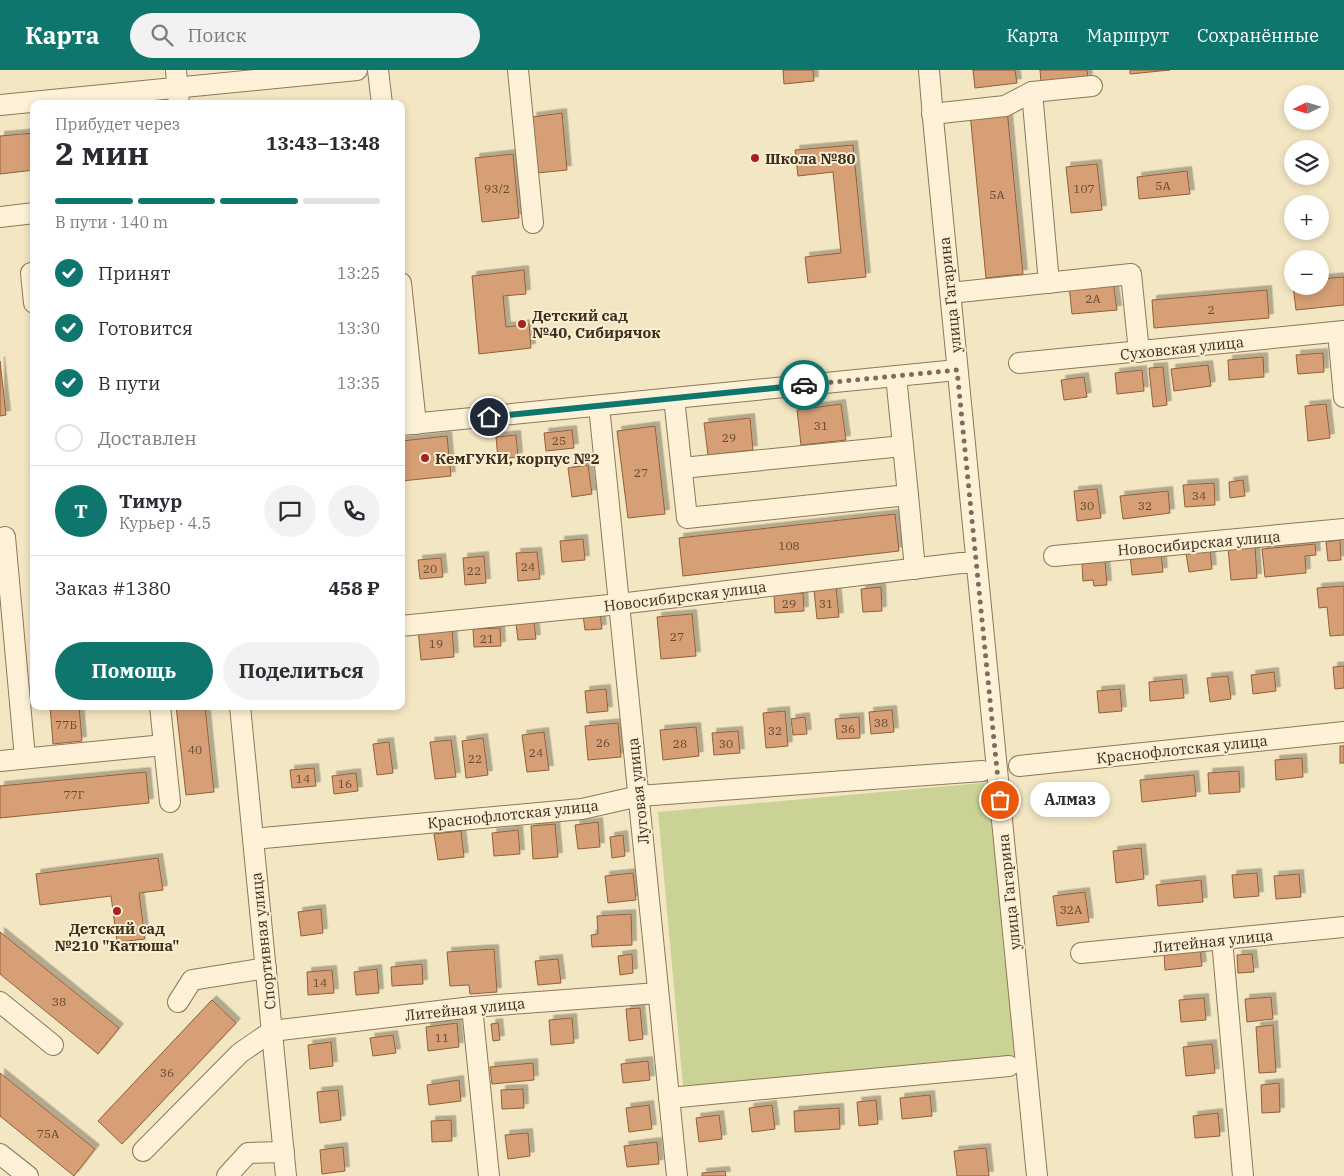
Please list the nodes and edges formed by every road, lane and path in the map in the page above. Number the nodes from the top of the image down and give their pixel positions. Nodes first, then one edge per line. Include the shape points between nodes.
1 (357, 70) edge
2 (378, 70) edge
3 (518, 70) edge
4 (929, 70) edge
5 (1092, 86) dead end
6 (177, 87) edge
7 (1032, 92) junction
8 (49, 100) edge
9 (382, 100) edge
10 (30, 102) edge
11 (0, 105) edge
12 (932, 114) junction
13 (30, 213) edge
14 (0, 216) edge
15 (533, 223) dead end
16 (1049, 283) junction
17 (950, 292) junction
18 (1341, 332) edge
19 (1139, 352) junction
20 (405, 354) edge
21 (1019, 363) dead end
22 (957, 370) junction
23 (896, 376) junction
24 (1344, 397) edge
25 (674, 398) junction
26 (599, 406) junction
27 (409, 425) edge
28 (903, 446) junction
29 (682, 468) junction
30 (908, 495) junction
31 (1344, 529) edge
32 (5, 537) dead end
33 (1054, 556) dead end
34 (968, 563) dead end
35 (915, 568) junction
36 (619, 604) junction
37 (405, 626) edge
38 (160, 710) edge
39 (240, 710) edge
40 (1344, 732) edge
41 (164, 745) junction
42 (25, 758) junction
43 (0, 760) edge
44 (1019, 766) dead end
45 (982, 771) dead end
46 (639, 796) junction
47 (170, 802) dead end
48 (253, 839) junction
49 (1344, 927) edge
50 (1222, 940) junction
51 (1082, 953) dead end
52 (266, 968) junction
53 (658, 993) junction
54 (0, 1002) edge
55 (178, 1002) dead end
56 (472, 1007) junction
57 (272, 1031) junction
58 (53, 1045) dead end
59 (1009, 1066) dead end
60 (669, 1098) junction
61 (143, 1151) dead end
62 (284, 1152) junction
63 (0, 1154) edge
64 (28, 1176) edge
65 (227, 1176) edge
66 (286, 1176) edge
67 (490, 1176) edge
68 (677, 1176) edge
69 (1037, 1176) edge
70 (1243, 1176) edge

1 - 6 street
2 - 9 street
3 - 15 street
4 - 12 street, улица Гагарина
5 - 7 street
6 - 8 street
7 - 12 street via 1005,106
7 - 16 street
10 - 11 street
12 - 17 street, улица Гагарина
13 - 14 street
16 - 17 street
16 - 19 street via 1131,274
17 - 22 street, улица Гагарина
18 - 19 street, Суховская улица
18 - 24 street
19 - 21 street, Суховская улица
20 - 27 street
22 - 23 street
22 - 69 street, улица Гагарина
23 - 25 street
23 - 28 street
25 - 26 street
25 - 29 street
26 - 27 street
26 - 36 street, Луговая улица
28 - 29 street
28 - 30 street
29 - 30 street via 687,518
30 - 35 street
31 - 33 street, Новосибирская улица
32 - 42 street
34 - 35 street, Новосибирская улица
35 - 36 street, Новосибирская улица
36 - 37 street, Новосибирская улица
36 - 46 street, Луговая улица
38 - 41 street
39 - 48 street, Спортивная улица
40 - 44 street, Краснофлотская улица
41 - 42 street
41 - 47 street
42 - 43 street
45 - 46 street, Краснофлотская улица
46 - 48 street, Краснофлотская улица via 582,809
46 - 53 street, Луговая улица
48 - 52 street, Спортивная улица
49 - 50 street, Литейная улица
50 - 51 street, Литейная улица
50 - 70 street
52 - 55 street via 192,980
52 - 57 street, Спортивная улица
53 - 56 street, Литейная улица
53 - 60 street, Луговая улица
54 - 58 street
56 - 57 street, Литейная улица
56 - 67 street
57 - 61 street via 240,1053
57 - 62 street, Спортивная улица
59 - 60 street
60 - 68 street, Луговая улица
62 - 65 street via 248,1153
62 - 66 street, Спортивная улица
63 - 64 street

